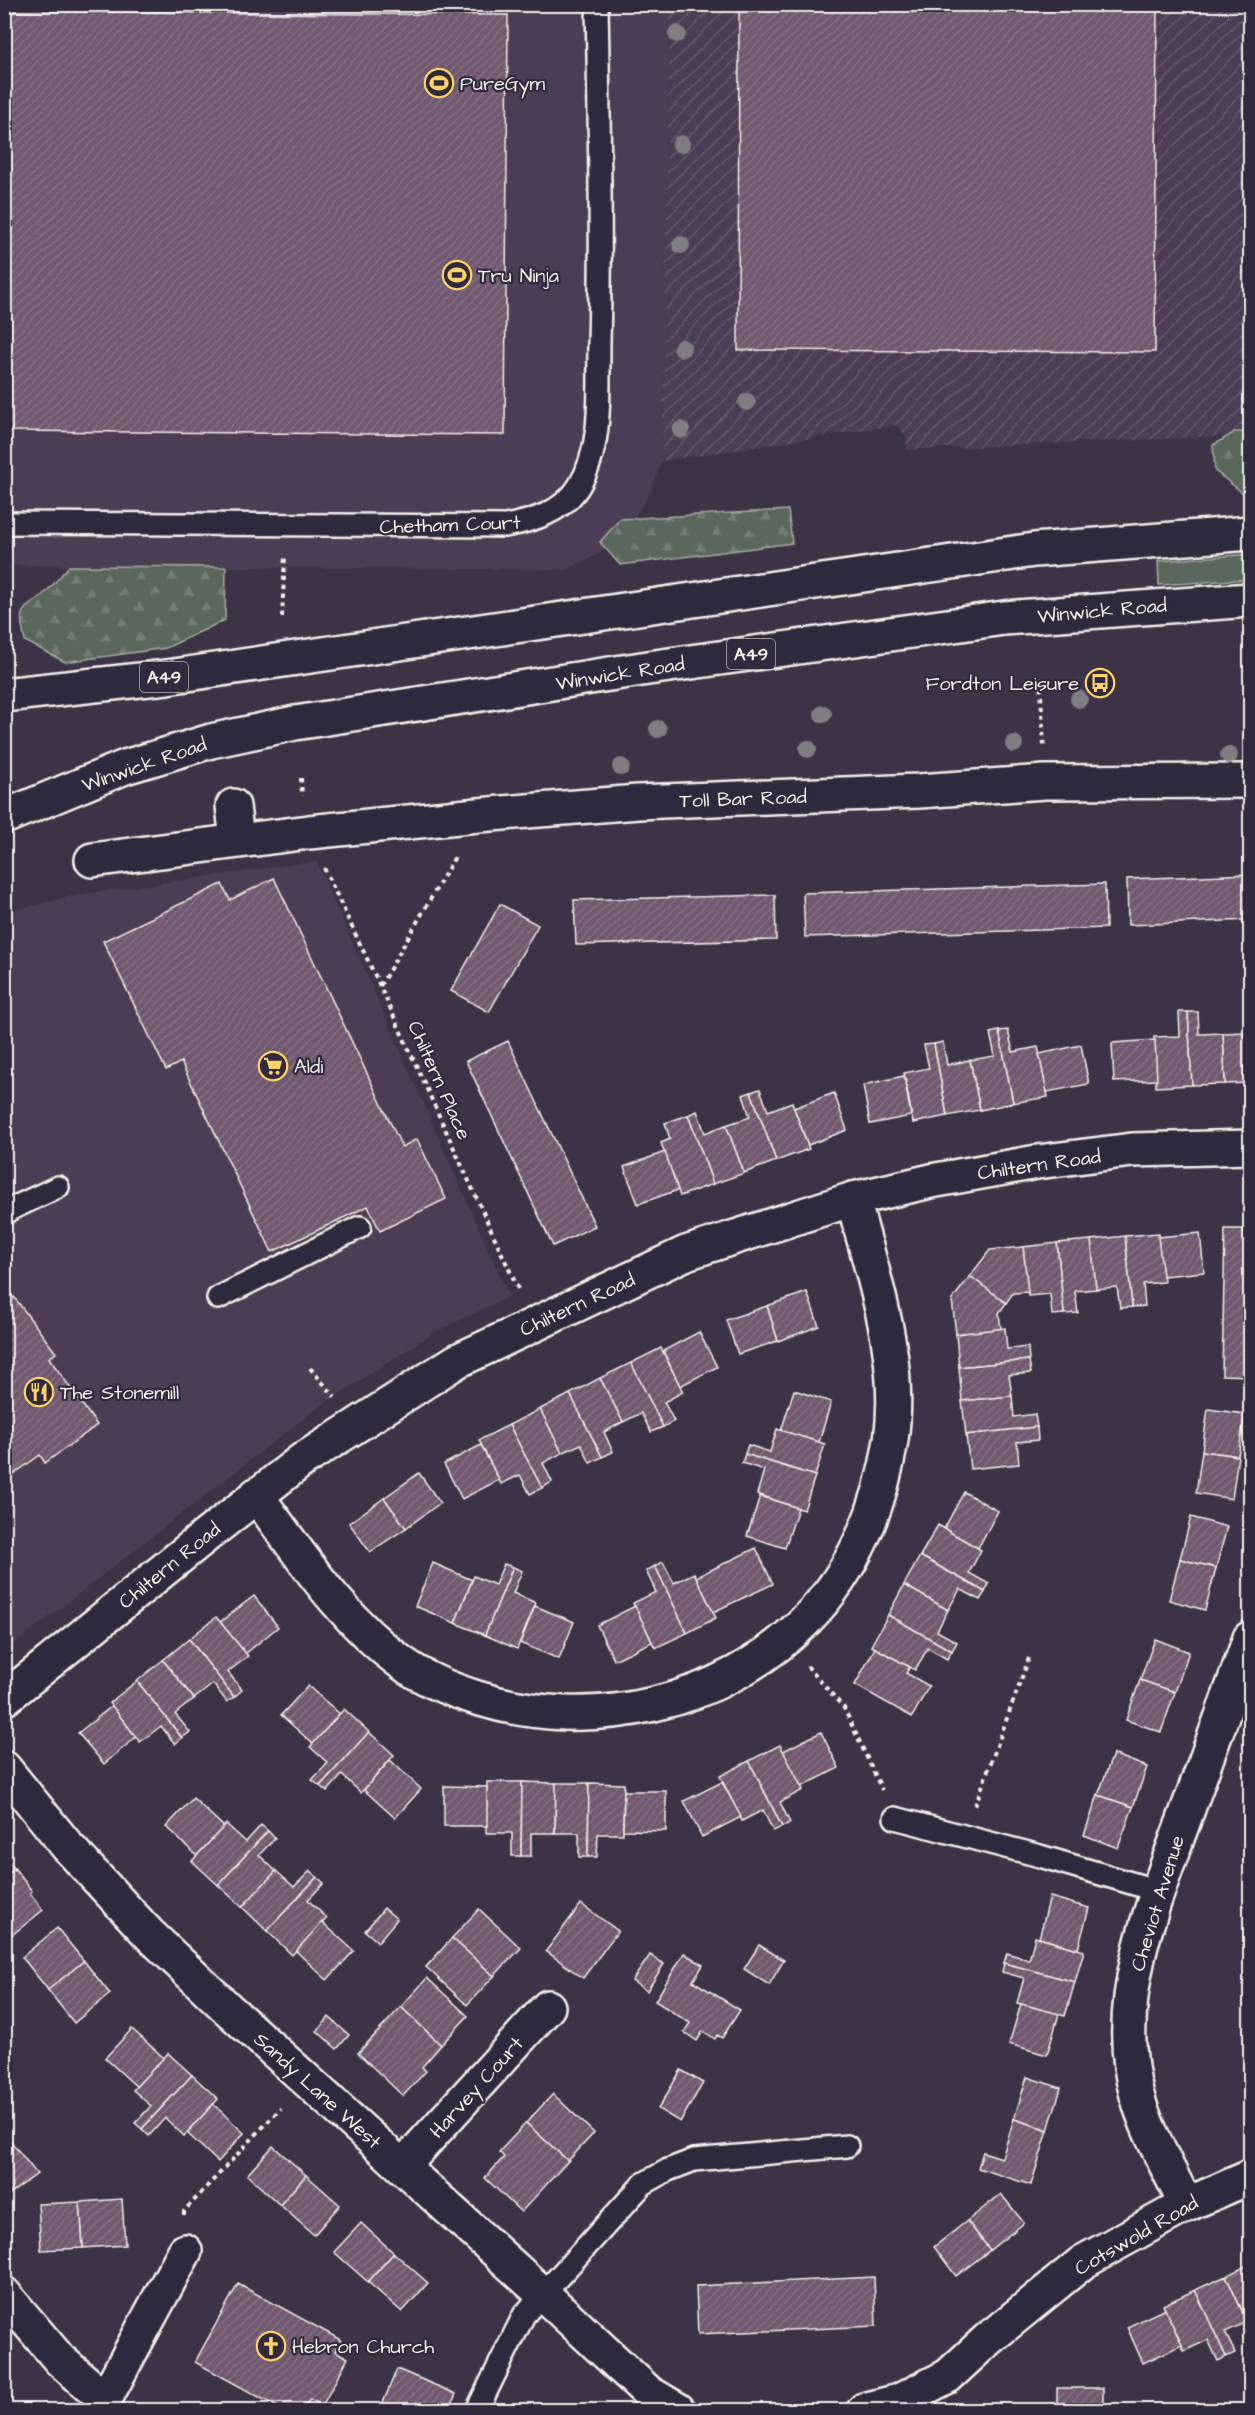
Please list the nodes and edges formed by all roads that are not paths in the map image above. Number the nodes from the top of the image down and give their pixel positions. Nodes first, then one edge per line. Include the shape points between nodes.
1 (597, 4) edge
2 (4, 522) edge
3 (1251, 533) edge
4 (1251, 600) edge
5 (4, 695) edge
6 (1251, 781) edge
7 (233, 806) dead end
8 (4, 817) edge
9 (237, 840) junction
10 (92, 860) dead end
11 (1251, 1147) edge
12 (58, 1187) dead end
13 (853, 1199) junction
14 (4, 1214) edge
15 (360, 1227) dead end
16 (218, 1298) dead end
17 (256, 1495) junction
18 (1251, 1638) edge
19 (4, 1699) edge
20 (4, 1768) edge
21 (895, 1818) road end
22 (1158, 1892) junction
23 (548, 2007) dead end
24 (847, 2146) dead end
25 (403, 2166) junction
26 (1251, 2177) edge
27 (1186, 2205) junction
28 (185, 2251) road end
29 (542, 2293) junction
30 (4, 2294) edge
31 (948, 2376) junction
32 (654, 2402) edge
33 (102, 2404) edge
34 (477, 2410) edge
35 (678, 2410) edge
36 (864, 2410) edge
37 (929, 2410) edge

1 - 2 lane, Chetham Court via 601,261 596,431 590,463 578,487 560,507 533,521 505,526
3 - 5 main road, A49 via 1034,550 167,677
4 - 8 main road, Winwick Road / A49 via 1004,618 295,723 211,741 125,767
6 - 9 main road, Toll Bar Road via 1045,782 638,802
7 - 9 main road
9 - 10 main road, Toll Bar Road
11 - 13 main road, Chiltern Road via 1132,1150 1037,1162
12 - 14 lane
13 - 17 main road, Chiltern Road via 686,1253 457,1361 301,1461
13 - 17 main road via 888,1336 894,1405 878,1498 853,1557 808,1618 747,1667 721,1681 663,1702 597,1714 528,1711 435,1683 371,1639 343,1610
15 - 16 lane
17 - 19 main road, Chiltern Road
18 - 22 main road, Cheviot Avenue
20 - 25 main road, Sandy Lane West via 68,1847 149,1934
21 - 22 lane
22 - 27 main road, Cheviot Avenue via 1137,1956 1128,2010 1131,2066 1150,2135
23 - 25 main road, Harvey Court
24 - 29 lane via 694,2160 668,2170 643,2184
25 - 29 main road, Sandy Lane West
26 - 27 main road, Cotswold Road
27 - 31 main road, Cotswold Road via 1083,2262
28 - 33 main road
29 - 32 main road, Sandy Lane West
29 - 34 lane via 524,2315
30 - 33 main road
31 - 36 main road, Cotswold Road via 899,2401
31 - 37 main road, Cotswold Road
32 - 35 main road, Sandy Lane West

